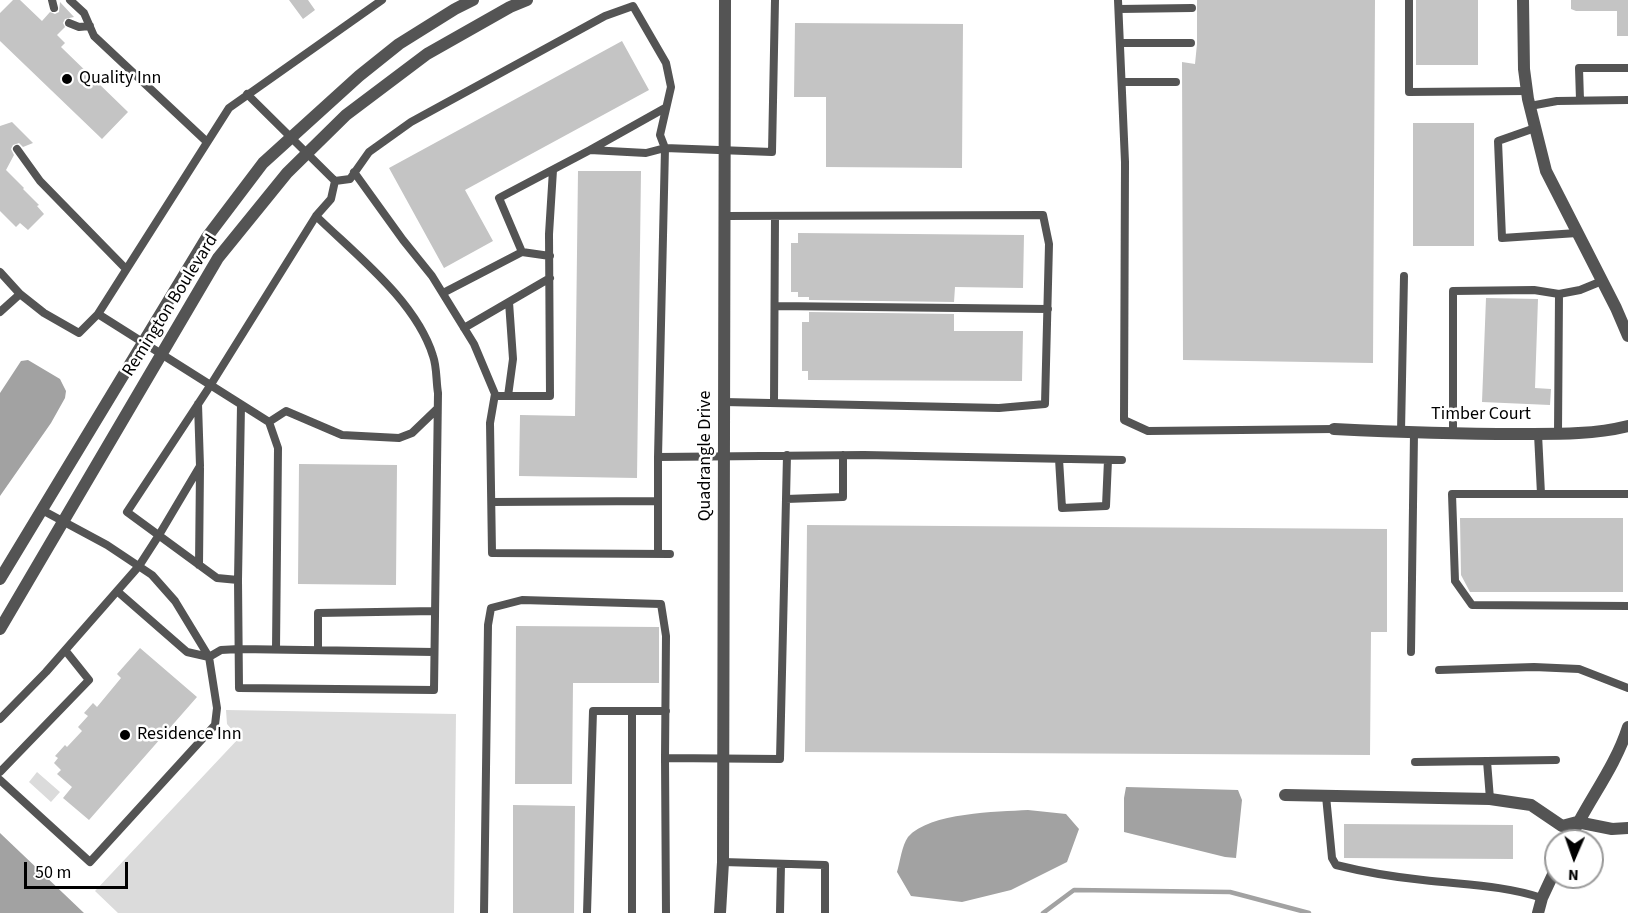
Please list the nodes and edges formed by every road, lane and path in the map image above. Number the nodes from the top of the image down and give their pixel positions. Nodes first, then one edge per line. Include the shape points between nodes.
1 (70, 0) edge
2 (382, 0) edge
3 (473, 0) edge
4 (527, 0) edge
5 (725, 0) edge
6 (775, 0) edge
7 (1409, 0) edge
8 (1523, 0) edge
9 (508, 4) edge
10 (1119, 4) edge
11 (1192, 8) dead end
12 (69, 23) dead end
13 (90, 26) junction
14 (1120, 43) junction
15 (1191, 43) dead end
16 (1628, 68) edge
17 (1122, 82) junction
18 (1176, 82) dead end
19 (1527, 91) junction
20 (248, 94) junction
21 (1580, 100) junction
22 (1628, 100) edge
23 (1530, 106) junction
24 (665, 108) junction
25 (1535, 128) junction
26 (290, 137) junction
27 (207, 142) junction
28 (665, 148) junction
29 (17, 150) dead end
30 (590, 150) junction
31 (724, 151) junction
32 (307, 154) junction
33 (553, 170) junction
34 (354, 172) junction
35 (335, 181) junction
36 (316, 216) junction
37 (724, 216) junction
38 (775, 216) junction
39 (1577, 233) junction
40 (522, 252) junction
41 (550, 256) junction
42 (126, 269) junction
43 (0, 272) edge
44 (1404, 276) dead end
45 (550, 278) junction
46 (1602, 281) junction
47 (443, 293) junction
48 (20, 294) junction
49 (1559, 294) junction
50 (509, 302) junction
51 (775, 306) junction
52 (1048, 309) junction
53 (0, 312) edge
54 (98, 314) junction
55 (464, 328) junction
56 (1628, 336) edge
57 (142, 343) junction
58 (160, 355) junction
59 (210, 386) junction
60 (495, 396) junction
61 (508, 396) junction
62 (724, 402) junction
63 (774, 403) junction
64 (198, 404) junction
65 (241, 405) junction
66 (437, 409) junction
67 (269, 422) junction
68 (1628, 426) edge
69 (1334, 429) joint
70 (1401, 432) junction
71 (1414, 433) junction
72 (1558, 433) junction
73 (1452, 434) junction
74 (1538, 434) junction
75 (724, 455) junction
76 (787, 455) junction
77 (843, 455) junction
78 (658, 457) junction
79 (1059, 459) junction
80 (1107, 460) junction
81 (1122, 460) dead end
82 (200, 466) junction
83 (1541, 494) junction
84 (1628, 494) edge
85 (786, 499) junction
86 (658, 501) junction
87 (492, 502) junction
88 (42, 510) junction
89 (63, 522) junction
90 (159, 535) junction
91 (658, 554) junction
92 (670, 554) dead end
93 (199, 565) junction
94 (139, 566) junction
95 (0, 579) edge
96 (238, 580) junction
97 (117, 591) junction
98 (1628, 606) edge
99 (435, 611) junction
100 (0, 629) edge
101 (240, 649) junction
102 (276, 649) junction
103 (65, 650) junction
104 (318, 650) junction
105 (434, 652) junction
106 (1411, 652) dead end
107 (209, 657) junction
108 (1439, 670) dead end
109 (1628, 688) edge
110 (632, 711) junction
111 (666, 711) junction
112 (0, 719) edge
113 (1628, 727) edge
114 (665, 758) junction
115 (723, 758) junction
116 (1556, 760) dead end
117 (1487, 761) junction
118 (1415, 762) dead end
119 (0, 772) edge
120 (0, 780) edge
121 (1285, 795) dead end
122 (1326, 796) junction
123 (1490, 799) junction
124 (1577, 822) junction
125 (1628, 828) edge
126 (1574, 829) edge
127 (723, 862) junction
128 (781, 864) junction
129 (1546, 889) edge
130 (1542, 897) junction
131 (484, 913) edge
132 (587, 913) edge
133 (632, 913) edge
134 (666, 913) edge
135 (720, 913) edge
136 (780, 913) edge
137 (825, 913) edge
138 (1538, 913) edge

1 - 13 lane via 84,13
2 - 20 lane
3 - 26 street, Remington Boulevard via 399,44
4 - 9 street, Remington Boulevard
5 - 31 street, Quadrangle Drive
6 - 31 lane via 772,152
7 - 19 lane via 1409,92
8 - 19 street
9 - 32 street, Remington Boulevard via 427,54 346,115
10 - 11 lane
10 - 14 lane
12 - 13 lane
13 - 27 lane via 94,36
14 - 15 lane
14 - 17 lane
16 - 21 lane via 1579,68
17 - 18 lane
17 - 69 lane via 1124,420 1148,431
19 - 23 street
20 - 26 lane
20 - 27 lane via 229,108
21 - 22 lane
21 - 23 lane
23 - 25 street
24 - 28 lane via 660,135
24 - 30 lane
24 - 34 lane via 671,87 666,63 633,6 605,16 411,122 369,152
25 - 39 street via 1546,171
25 - 39 lane via 1498,141 1502,238
26 - 32 lane
26 - 57 street, Remington Boulevard via 263,163 207,237
27 - 42 lane
28 - 30 lane via 646,153
28 - 31 lane
28 - 78 lane
29 - 42 lane via 40,181
30 - 33 lane
31 - 37 street, Quadrangle Drive
32 - 35 lane
32 - 58 street, Remington Boulevard via 287,172 218,258
33 - 40 lane via 499,198
33 - 41 lane
34 - 35 lane via 350,179
34 - 47 lane
35 - 36 lane via 331,199
36 - 59 lane
36 - 66 lane via 400,299 420,325 434,357
37 - 38 lane
37 - 62 street, Quadrangle Drive
38 - 51 lane
38 - 52 lane via 1043,215 1049,244
39 - 46 street
40 - 41 lane
40 - 47 lane
41 - 45 lane
42 - 54 lane
43 - 48 lane
44 - 70 lane
45 - 50 lane
45 - 61 lane via 550,396
46 - 49 lane
46 - 56 street
47 - 55 lane
48 - 53 lane
48 - 54 lane via 79,333
49 - 72 lane
49 - 73 lane via 1534,290 1453,291
50 - 55 lane
50 - 61 lane via 513,359
51 - 52 lane
51 - 63 lane
52 - 63 lane via 1046,404 999,408
54 - 57 lane
55 - 60 lane
57 - 58 lane
57 - 88 street, Remington Boulevard
58 - 59 lane
58 - 89 street, Remington Boulevard
59 - 64 lane
59 - 65 lane
60 - 61 lane
60 - 87 lane via 490,423
62 - 63 lane
62 - 75 street, Quadrangle Drive
64 - 82 lane
64 - 90 lane via 127,512
65 - 67 lane
65 - 96 lane
66 - 67 lane via 412,433 399,438 342,435 286,411
66 - 99 lane
67 - 102 lane via 279,448
68 - 72 street, Timber Court via 1609,431
69 - 70 street, Timber Court
70 - 71 street, Timber Court
71 - 73 street, Timber Court
71 - 106 lane
72 - 74 street, Timber Court
73 - 74 street, Timber Court
74 - 83 lane
75 - 76 lane
75 - 78 lane
75 - 115 street, Quadrangle Drive
76 - 77 lane
76 - 85 lane
77 - 79 lane
77 - 85 lane via 843,497
78 - 86 lane
79 - 80 lane
79 - 80 lane via 1062,508 1106,506
80 - 81 lane
82 - 90 lane
82 - 93 lane
83 - 84 lane
83 - 98 lane via 1452,494 1455,580 1472,605
85 - 115 lane via 780,759
86 - 87 lane
86 - 91 lane
87 - 91 lane via 492,553
88 - 89 lane
88 - 95 street, Remington Boulevard
89 - 94 lane via 107,544
89 - 100 street, Remington Boulevard
90 - 93 lane
90 - 94 lane
91 - 92 lane
93 - 96 lane via 217,578
94 - 97 lane
94 - 107 lane via 176,601
96 - 101 lane
97 - 103 lane
97 - 107 lane via 187,652
99 - 104 lane via 318,613
99 - 105 lane
101 - 102 lane
101 - 105 lane via 239,688 434,690
101 - 107 lane via 221,650
102 - 104 lane
103 - 112 lane
103 - 119 lane via 89,680
104 - 105 lane
107 - 120 lane via 217,708 215,725 90,862
108 - 109 lane via 1579,669
110 - 111 lane
110 - 132 lane via 593,711
110 - 133 lane
111 - 114 lane
111 - 131 lane via 666,636 661,604 522,600 491,608
113 - 124 street via 1609,771
114 - 115 lane
114 - 134 lane
115 - 127 street, Quadrangle Drive
116 - 117 lane
117 - 118 lane
117 - 123 lane
121 - 122 street
122 - 123 street
122 - 130 lane via 1336,865 1519,890
123 - 124 street via 1531,805 1562,826
124 - 125 street
124 - 126 street
127 - 128 lane
127 - 135 street, Quadrangle Drive
128 - 136 lane
128 - 137 lane via 825,865
129 - 130 street
130 - 138 street

